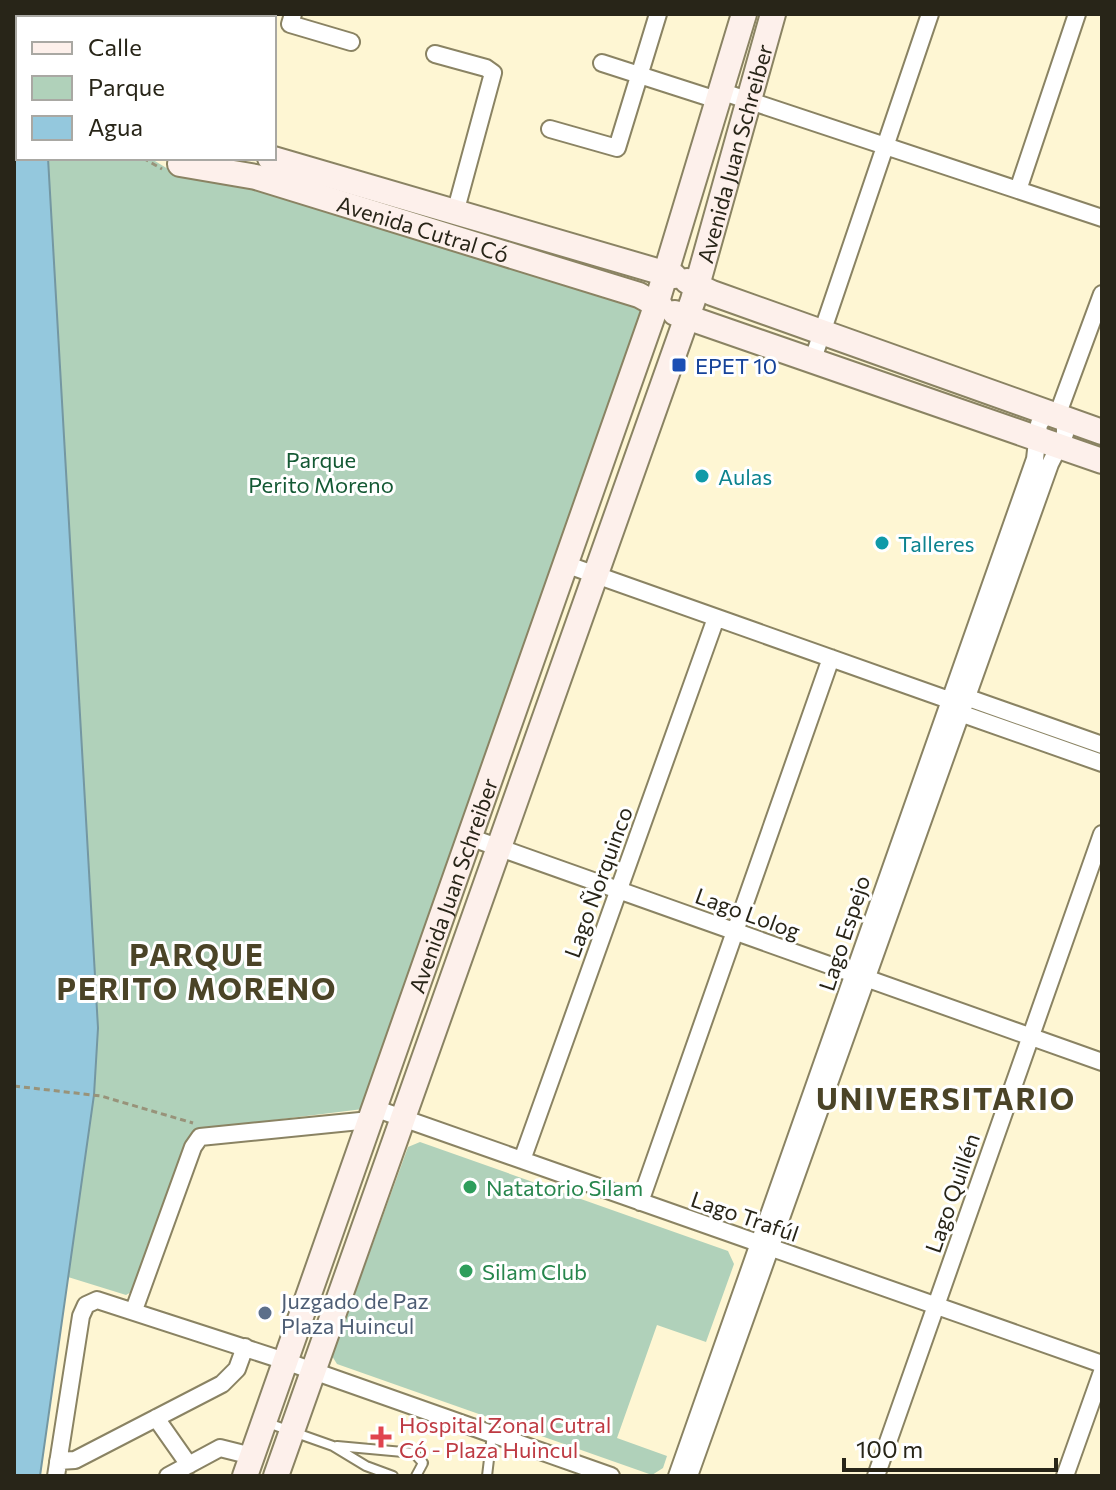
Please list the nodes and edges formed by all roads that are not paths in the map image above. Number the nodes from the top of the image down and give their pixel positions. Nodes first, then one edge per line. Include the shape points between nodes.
1 (293, 14) edge
2 (658, 14) edge
3 (744, 14) edge
4 (773, 14) edge
5 (930, 14) edge
6 (1077, 14) edge
7 (351, 42) dead end
8 (435, 54) dead end
9 (602, 63) dead end
10 (639, 75) junction
11 (718, 95) junction
12 (748, 101) junction
13 (550, 129) dead end
14 (885, 146) junction
15 (275, 160) edge
16 (175, 162) edge
17 (1018, 190) junction
18 (1102, 218) edge
19 (451, 224) junction
20 (674, 294) junction
21 (1102, 294) edge
22 (822, 333) junction
23 (813, 359) junction
24 (1057, 416) junction
25 (1102, 432) edge
26 (1048, 442) junction
27 (1102, 461) edge
28 (565, 564) junction
29 (594, 574) junction
30 (716, 618) junction
31 (831, 658) junction
32 (967, 697) junction
33 (949, 700) junction
34 (961, 714) junction
35 (1102, 745) edge
36 (1102, 763) edge
37 (1102, 834) edge
38 (469, 837) junction
39 (498, 847) junction
40 (619, 890) junction
41 (735, 932) junction
42 (860, 976) junction
43 (1031, 1037) junction
44 (1102, 1062) edge
45 (372, 1114) junction
46 (402, 1118) junction
47 (522, 1160) junction
48 (640, 1202) junction
49 (765, 1246) junction
50 (936, 1306) junction
51 (134, 1310) junction
52 (245, 1347) junction
53 (285, 1361) junction
54 (1102, 1364) edge
55 (313, 1371) junction
56 (1102, 1372) edge
57 (156, 1418) junction
58 (264, 1421) junction
59 (292, 1431) junction
60 (492, 1434) junction
61 (333, 1446) junction
62 (189, 1465) junction
63 (248, 1466) edge
64 (57, 1469) edge
65 (168, 1476) edge
66 (276, 1476) edge
67 (393, 1476) edge
68 (416, 1476) edge
69 (487, 1476) edge
70 (611, 1476) edge
71 (677, 1476) edge
72 (689, 1476) edge
73 (876, 1476) edge
74 (1065, 1476) edge

1 - 7 street via 290,24
2 - 10 street
3 - 11 main road, Avenida Juan Schreiber
4 - 12 main road, Avenida Juan Schreiber
5 - 14 street
6 - 17 street
8 - 19 street via 493,73
9 - 10 street
10 - 11 street
10 - 13 street via 617,148
11 - 12 street
11 - 20 main road, Avenida Juan Schreiber
12 - 14 street
12 - 20 main road, Avenida Juan Schreiber
14 - 17 street
14 - 22 street
15 - 19 main road, Avenida Cutral Có
16 - 19 main road, Avenida Cutral Có
17 - 18 street
19 - 20 main road, Avenida Cutral Có
20 - 22 main road, Avenida Cutral Có
20 - 23 main road, Avenida Cutral Có
20 - 28 main road, Avenida Juan Schreiber
20 - 29 main road, Avenida Juan Schreiber
21 - 24 street, Lago Espejo
22 - 23 street
22 - 24 main road, Avenida Cutral Có
23 - 26 main road, Avenida Cutral Có
24 - 25 main road, Avenida Cutral Có
24 - 26 street, Lago Espejo via 1066,430
24 - 26 street, Lago Espejo via 1041,420
26 - 27 main road, Avenida Cutral Có
26 - 32 street, Lago Espejo
26 - 33 street, Lago Espejo via 1036,455
28 - 29 street
28 - 38 main road, Avenida Juan Schreiber
29 - 30 street
29 - 39 main road, Avenida Juan Schreiber
30 - 31 street
30 - 40 street, Lago Ñorquinco
31 - 33 street
31 - 41 street
32 - 33 street
32 - 34 street, Lago Espejo
32 - 35 street
33 - 34 street via 950,708
33 - 42 street, Lago Espejo
34 - 36 street
34 - 42 street, Lago Espejo
37 - 43 street, Lago Quillén
38 - 39 street, Lago Lolog
38 - 45 main road, Avenida Juan Schreiber
39 - 40 street, Lago Lolog
39 - 46 main road, Avenida Juan Schreiber
40 - 41 street, Lago Lolog
40 - 47 street, Lago Ñorquinco
41 - 42 street, Lago Lolog
41 - 48 street
42 - 43 street, Lago Lolog
42 - 49 street, Lago Espejo
43 - 44 street, Lago Lolog
43 - 50 street, Lago Quillén
45 - 46 street, Lago Trafúl
45 - 51 street via 197,1130
45 - 53 main road, Avenida Juan Schreiber
46 - 47 street, Lago Trafúl
46 - 55 main road, Avenida Juan Schreiber
47 - 48 street, Lago Trafúl
48 - 49 street, Lago Trafúl
49 - 50 street, Lago Trafúl
49 - 71 street, Lago Espejo
49 - 72 street, Lago Espejo
50 - 54 street, Lago Trafúl
50 - 73 street, Lago Quillén
51 - 52 street
51 - 64 street via 91,1301 81,1316
52 - 53 street
52 - 57 street via 226,1382
53 - 55 street
53 - 58 main road, Avenida Juan Schreiber
55 - 59 main road, Avenida Juan Schreiber
55 - 60 street
56 - 74 street
57 - 62 street
57 - 64 street
58 - 59 lane
58 - 63 main road, Avenida Juan Schreiber
59 - 61 lane
59 - 66 main road, Avenida Juan Schreiber
60 - 69 lane
60 - 70 street
61 - 67 lane
61 - 68 lane via 414,1453 423,1463
62 - 63 street via 222,1447
62 - 65 street

